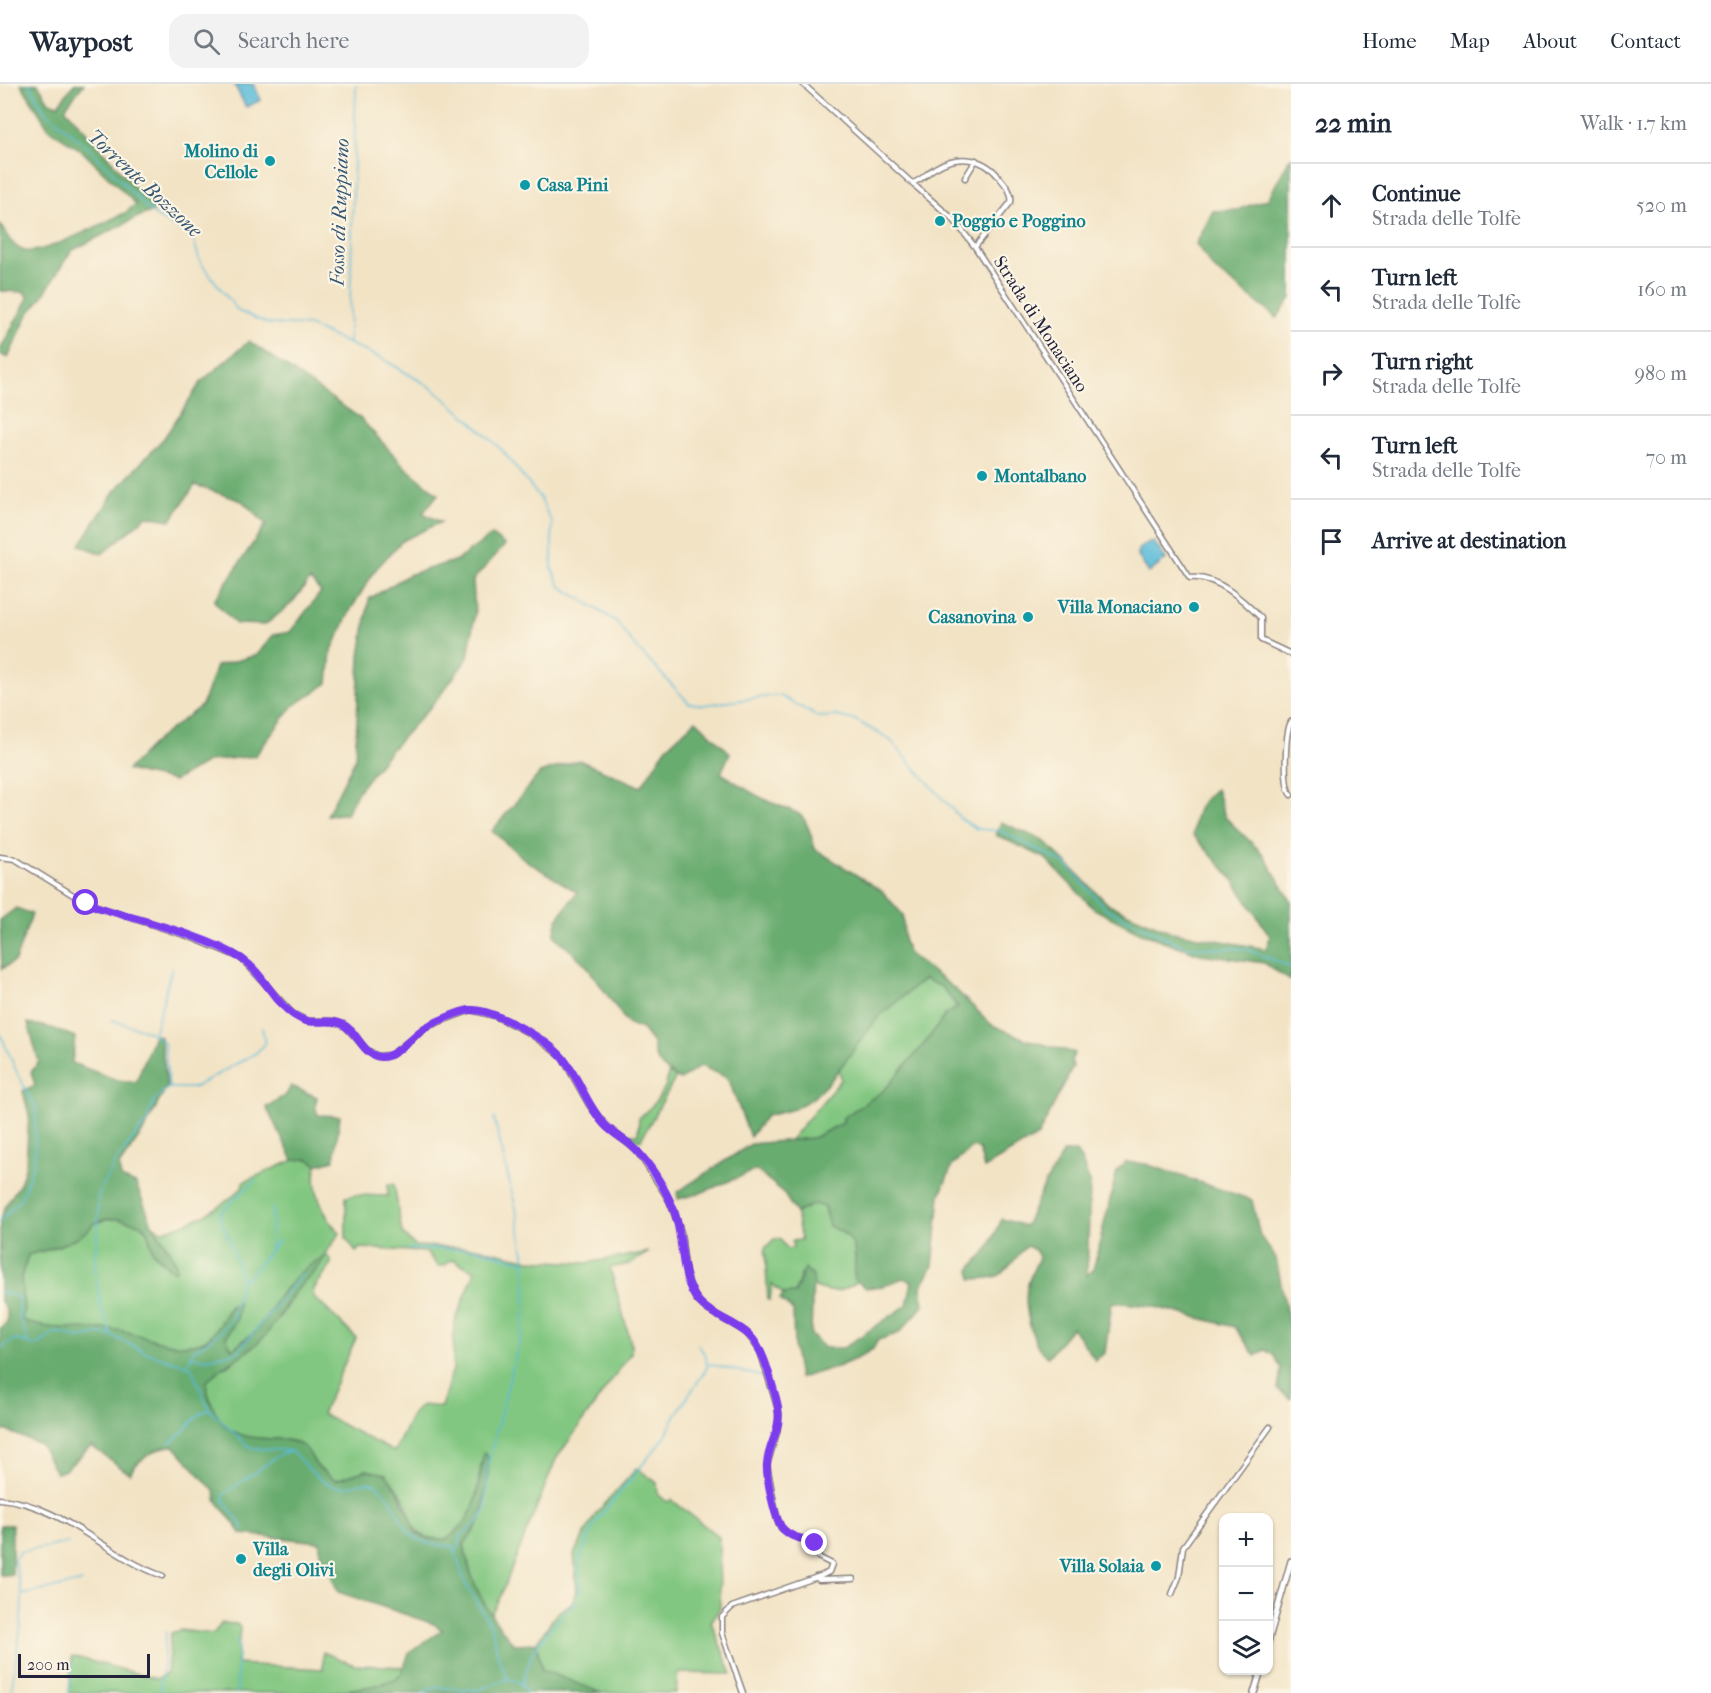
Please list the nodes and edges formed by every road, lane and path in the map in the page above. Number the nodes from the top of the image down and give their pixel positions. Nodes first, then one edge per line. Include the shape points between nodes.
1 (803, 84) edge
2 (976, 160) junction
3 (965, 178) dead end
4 (912, 183) junction
5 (975, 247) junction
6 (1291, 654) edge
7 (1291, 722) edge
8 (1291, 795) edge
9 (0, 857) edge
10 (1270, 1427) dead end
11 (0, 1499) edge
12 (1291, 1561) edge
13 (163, 1576) dead end
14 (816, 1577) junction
15 (853, 1579) dead end
16 (1172, 1594) dead end
17 (1273, 1627) edge
18 (1260, 1675) edge
19 (743, 1693) edge
20 (1254, 1693) edge

1 - 4 street
2 - 3 street
2 - 4 street via 947,163
2 - 5 street, Strada di Monaciano via 997,174 1012,198
4 - 5 street via 954,220
5 - 6 street, Strada di Monaciano via 1190,578 1221,585 1261,618 1261,640
7 - 8 street via 1286,736 1287,786
9 - 14 street via 15,859 86,903 241,958 293,1014 308,1021 341,1023 377,1056 391,1055 426,1027 471,1010 495,1016 529,1033 562,1057 589,1105 606,1126 641,1156 671,1202 681,1232 686,1276 696,1299 746,1332 759,1351 779,1413 767,1465 777,1519 792,1536 815,1543 818,1557 832,1564 829,1572
10 - 16 street via 1183,1547
11 - 13 street via 48,1511 139,1566
12 - 17 main road
14 - 15 street
14 - 19 street via 732,1607 722,1617 722,1633
18 - 20 main road

